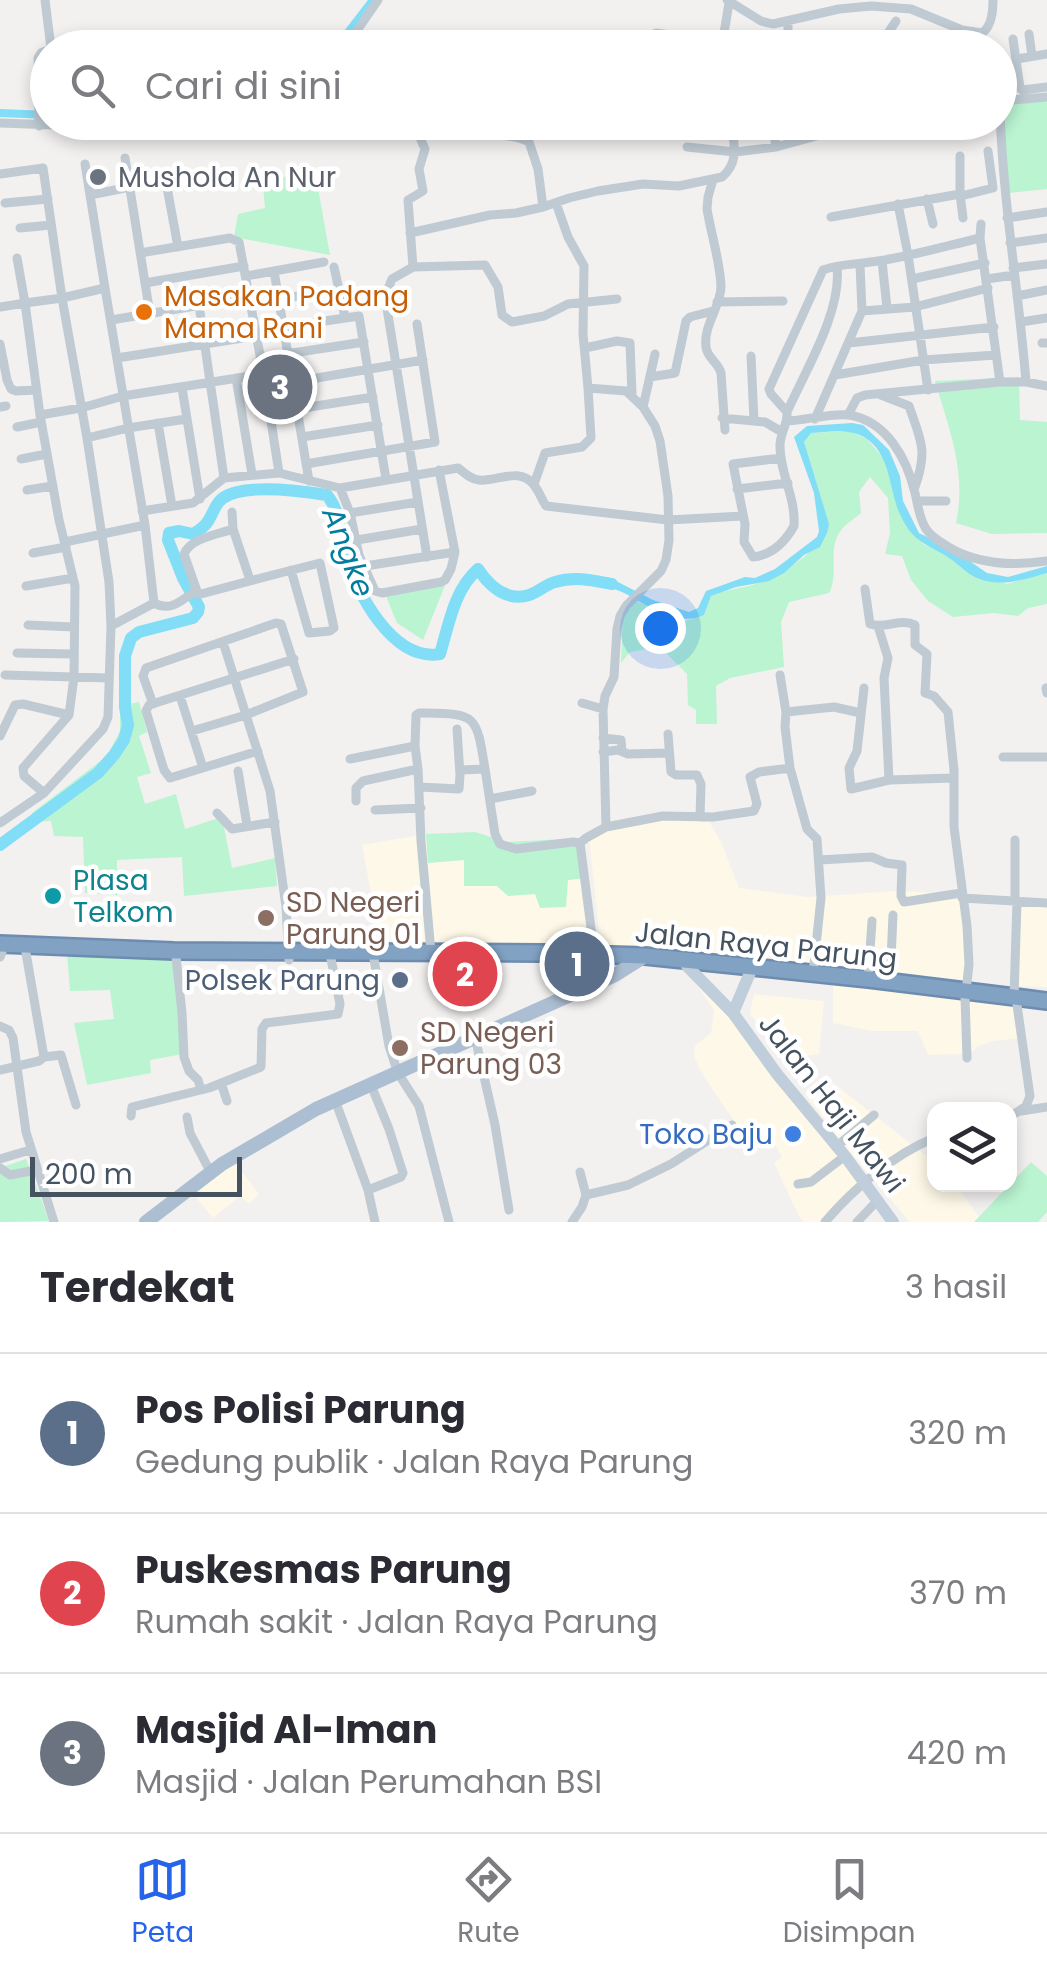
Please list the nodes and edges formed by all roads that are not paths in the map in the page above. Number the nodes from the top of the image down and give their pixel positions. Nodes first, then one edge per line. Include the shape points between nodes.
1 (45, 0) edge
2 (378, 0) edge
3 (993, 0) edge
4 (728, 2) edge
5 (896, 21) dead end
6 (788, 22) junction
7 (47, 30) edge
8 (357, 30) edge
9 (724, 30) edge
10 (789, 30) edge
11 (890, 30) edge
12 (962, 30) edge
13 (986, 30) edge
14 (1029, 34) dead end
15 (1047, 54) edge
16 (1032, 56) junction
17 (1017, 60) joint
18 (1047, 87) edge
19 (1047, 97) edge
20 (1017, 100) edge
21 (30, 119) edge
22 (0, 123) edge
23 (421, 140) edge
24 (525, 140) edge
25 (733, 140) edge
26 (775, 140) edge
27 (803, 140) edge
28 (1002, 140) edge
29 (776, 146) junction
30 (686, 147) dead end
31 (988, 150) dead end
32 (735, 152) junction
33 (960, 156) dead end
34 (125, 158) dead end
35 (85, 164) dead end
36 (0, 174) edge
37 (713, 180) junction
38 (166, 182) dead end
39 (130, 187) junction
40 (90, 194) junction
41 (960, 194) junction
42 (926, 198) junction
43 (48, 199) junction
44 (556, 203) junction
45 (5, 204) dead end
46 (898, 204) junction
47 (543, 207) junction
48 (1047, 212) edge
49 (831, 217) dead end
50 (963, 218) dead end
51 (1007, 218) junction
52 (933, 224) dead end
53 (981, 224) dead end
54 (50, 225) junction
55 (20, 228) dead end
56 (410, 233) junction
57 (980, 238) junction
58 (1042, 238) edge
59 (1010, 243) junction
60 (178, 247) junction
61 (140, 253) junction
62 (908, 255) junction
63 (17, 258) dead end
64 (882, 260) junction
65 (324, 262) dead end
66 (984, 263) junction
67 (860, 264) junction
68 (1043, 264) edge
69 (413, 267) junction
70 (334, 268) dead end
71 (837, 268) junction
72 (245, 271) junction
73 (274, 272) junction
74 (1014, 272) junction
75 (912, 280) junction
76 (988, 283) junction
77 (146, 284) junction
78 (105, 288) junction
79 (339, 289) junction
80 (1047, 290) edge
81 (1017, 296) junction
82 (250, 297) junction
83 (62, 298) junction
84 (280, 299) junction
85 (617, 300) dead end
86 (584, 301) junction
87 (783, 301) dead end
88 (25, 303) junction
89 (199, 305) junction
90 (715, 306) junction
91 (0, 307) edge
92 (915, 307) junction
93 (887, 308) junction
94 (862, 311) junction
95 (150, 314) junction
96 (345, 317) junction
97 (1047, 318) edge
98 (111, 320) junction
99 (1021, 322) junction
100 (417, 324) dead end
101 (284, 327) junction
102 (994, 327) junction
103 (256, 336) junction
104 (919, 336) junction
105 (364, 342) junction
106 (850, 343) junction
107 (206, 344) junction
108 (0, 345) edge
109 (585, 348) junction
110 (288, 354) junction
111 (655, 354) dead end
112 (996, 354) junction
113 (751, 356) dead end
114 (117, 358) junction
115 (260, 358) junction
116 (423, 360) junction
117 (924, 360) junction
118 (396, 365) junction
119 (368, 371) junction
120 (263, 374) junction
121 (834, 375) junction
122 (650, 377) junction
123 (236, 378) junction
124 (293, 382) junction
125 (1000, 382) junction
126 (1026, 382) junction
127 (211, 384) junction
128 (1047, 386) edge
129 (182, 388) junction
130 (588, 388) junction
131 (36, 390) junction
132 (928, 390) junction
133 (906, 392) junction
134 (632, 394) junction
135 (879, 394) junction
136 (124, 396) junction
137 (295, 397) junction
138 (373, 397) junction
139 (268, 401) junction
140 (909, 406) junction
141 (643, 407) junction
142 (81, 408) junction
143 (575, 408) dead end
144 (590, 408) junction
145 (297, 409) junction
146 (848, 414) junction
147 (788, 416) junction
148 (722, 418) junction
149 (815, 418) junction
150 (40, 419) junction
151 (186, 419) junction
152 (754, 421) junction
153 (158, 423) junction
154 (378, 424) junction
155 (17, 427) dead end
156 (128, 428) junction
157 (724, 430) dead end
158 (782, 432) junction
159 (302, 436) junction
160 (86, 438) junction
161 (410, 447) junction
162 (381, 452) junction
163 (47, 454) junction
164 (782, 458) junction
165 (20, 459) dead end
166 (306, 464) junction
167 (440, 470) junction
168 (279, 473) junction
169 (252, 474) junction
170 (414, 474) junction
171 (224, 478) junction
172 (386, 479) junction
173 (308, 481) junction
174 (788, 483) junction
175 (534, 484) junction
176 (53, 486) junction
177 (340, 488) junction
178 (737, 489) junction
179 (27, 490) dead end
180 (914, 490) junction
181 (200, 499) junction
182 (917, 501) junction
183 (418, 502) junction
184 (946, 502) dead end
185 (172, 506) junction
186 (142, 511) junction
187 (232, 512) dead end
188 (350, 513) junction
189 (743, 516) junction
190 (668, 520) junction
191 (144, 526) junction
192 (232, 529) junction
193 (422, 529) junction
194 (102, 534) junction
195 (356, 540) junction
196 (66, 544) junction
197 (455, 552) junction
198 (33, 553) dead end
199 (427, 557) junction
200 (1047, 561) edge
201 (365, 566) junction
202 (291, 570) junction
203 (73, 578) junction
204 (250, 580) junction
205 (26, 586) dead end
206 (864, 589) dead end
207 (193, 595) junction
208 (154, 604) junction
209 (28, 625) dead end
210 (74, 626) junction
211 (111, 626) junction
212 (878, 626) junction
213 (222, 642) junction
214 (17, 653) dead end
215 (73, 654) junction
216 (294, 659) junction
217 (780, 674) dead end
218 (6, 675) dead end
219 (74, 677) junction
220 (233, 677) junction
221 (108, 678) junction
222 (864, 688) dead end
223 (911, 693) dead end
224 (925, 693) junction
225 (180, 696) junction
226 (582, 703) dead end
227 (153, 704) junction
228 (603, 710) junction
229 (786, 712) junction
230 (861, 713) junction
231 (246, 714) junction
232 (68, 716) junction
233 (457, 728) dead end
234 (192, 732) junction
235 (668, 734) dead end
236 (0, 736) edge
237 (603, 738) junction
238 (415, 746) junction
239 (258, 751) junction
240 (622, 751) junction
241 (603, 752) junction
242 (669, 753) junction
243 (1047, 756) edge
244 (1002, 757) dead end
245 (350, 759) dead end
246 (203, 768) junction
247 (790, 768) junction
248 (418, 769) junction
249 (485, 769) junction
250 (460, 770) junction
251 (238, 771) dead end
252 (954, 778) junction
253 (889, 780) junction
254 (420, 786) junction
255 (532, 791) dead end
256 (44, 793) junction
257 (490, 800) junction
258 (356, 801) dead end
259 (421, 808) junction
260 (375, 810) dead end
261 (217, 813) dead end
262 (700, 818) junction
263 (275, 822) junction
264 (0, 823) edge
265 (247, 825) junction
266 (606, 827) junction
267 (1015, 840) dead end
268 (580, 844) junction
269 (819, 860) junction
270 (962, 896) junction
271 (1016, 900) junction
272 (1047, 903) edge
273 (893, 915) dead end
274 (872, 921) dead end
275 (0, 951) edge
276 (431, 952) junction
277 (26, 953) junction
278 (288, 956) junction
279 (452, 956) junction
280 (176, 957) junction
281 (590, 958) junction
282 (331, 959) junction
283 (374, 959) junction
284 (639, 960) junction
285 (687, 966) junction
286 (751, 971) junction
287 (813, 974) junction
288 (868, 979) junction
289 (890, 982) junction
290 (585, 988) junction
291 (966, 994) junction
292 (1015, 1001) junction
293 (1047, 1004) edge
294 (733, 1014) junction
295 (0, 1026) edge
296 (475, 1037) junction
297 (44, 1056) junction
298 (967, 1058) dead end
299 (16, 1065) junction
300 (0, 1070) edge
301 (398, 1073) junction
302 (221, 1083) junction
303 (371, 1085) junction
304 (202, 1090) junction
305 (335, 1100) junction
306 (227, 1101) dead end
307 (76, 1105) dead end
308 (1047, 1107) edge
309 (1021, 1110) junction
310 (1017, 1113) edge
311 (874, 1115) dead end
312 (131, 1116) dead end
313 (187, 1117) dead end
314 (732, 1125) dead end
315 (927, 1142) edge
316 (30, 1150) junction
317 (840, 1152) junction
318 (0, 1159) edge
319 (0, 1168) edge
320 (36, 1170) junction
321 (580, 1172) dead end
322 (210, 1173) junction
323 (863, 1182) junction
324 (798, 1184) dead end
325 (368, 1190) junction
326 (586, 1195) junction
327 (876, 1202) junction
328 (509, 1210) dead end
329 (54, 1222) edge
330 (146, 1222) edge
331 (375, 1222) edge
332 (450, 1222) edge
333 (572, 1222) edge
334 (825, 1222) edge
335 (858, 1222) edge
336 (893, 1222) edge

1 - 7 street
2 - 8 street
3 - 13 street
4 - 6 street via 761,21
4 - 9 street
5 - 11 street
6 - 10 street
6 - 12 street via 871,6 911,9
14 - 16 street
15 - 16 street
16 - 17 street
17 - 18 street via 1022,90
19 - 20 street
21 - 22 street
23 - 56 street via 423,191 408,200
24 - 47 street via 538,169
25 - 32 street
26 - 29 street
27 - 29 street
28 - 51 street
29 - 32 street
30 - 32 street
31 - 41 street via 993,188
32 - 37 street via 728,173
33 - 41 street
34 - 39 street
35 - 40 street
36 - 43 street via 43,168
37 - 44 street via 633,186
37 - 90 street via 708,209 721,288
38 - 60 street
39 - 40 street
39 - 61 street
40 - 78 street
41 - 42 street
41 - 50 street
42 - 46 street
42 - 52 street
43 - 45 street
43 - 54 street
44 - 47 street
44 - 86 street via 584,263
46 - 49 street
46 - 62 street
47 - 56 street
48 - 51 street
51 - 59 street
53 - 57 street
54 - 55 street
54 - 83 street
56 - 69 street
57 - 62 street
57 - 66 street
58 - 59 street
58 - 68 street
59 - 74 street
60 - 61 street
60 - 72 street via 230,238 240,246
61 - 77 street
62 - 64 street
62 - 75 street
63 - 88 street
64 - 67 street
64 - 93 street
65 - 73 street
66 - 75 street
66 - 76 street
67 - 71 street
67 - 94 street
68 - 74 street
69 - 86 street via 486,265 502,315 512,322
69 - 118 street via 398,273 386,290
70 - 79 street
71 - 147 street via 833,309
71 - 147 street via 823,270 770,389
72 - 73 street
72 - 77 street
72 - 82 street
73 - 84 street
74 - 76 street
74 - 81 street
75 - 92 street
76 - 92 street
76 - 102 street
77 - 95 street
78 - 83 street
78 - 98 street
79 - 84 street
79 - 96 street
80 - 81 street
81 - 99 street
82 - 89 street
82 - 103 street
83 - 88 street
83 - 142 street
84 - 101 street
85 - 86 street
86 - 109 street
87 - 90 street
88 - 91 street
88 - 131 street
89 - 95 street
89 - 107 street
90 - 122 street via 686,321 675,372
90 - 148 street via 706,340 721,373
92 - 93 street
92 - 104 street
93 - 94 street
94 - 106 street
95 - 98 street
96 - 101 street
96 - 105 street via 359,316
97 - 99 street
98 - 114 street
99 - 126 street
100 - 116 street
101 - 110 street
102 - 104 street
102 - 112 street
103 - 107 street
103 - 115 street
104 - 106 street
104 - 117 street
105 - 110 street
105 - 119 street
106 - 121 street
107 - 114 street
107 - 127 street
108 - 131 street via 12,389
109 - 130 street
109 - 134 street via 630,343
110 - 115 street
110 - 124 street
111 - 122 street
112 - 117 street
112 - 125 street
113 - 152 street
114 - 136 street
115 - 120 street
116 - 118 street
116 - 161 street via 436,439
117 - 121 street
117 - 132 street
118 - 119 street
118 - 161 street
119 - 124 street
119 - 138 street
120 - 123 street
120 - 139 street
121 - 149 street
122 - 141 street
123 - 127 street
123 - 169 street
124 - 137 street
125 - 126 street
125 - 132 street
126 - 128 street
127 - 129 street
127 - 171 street
129 - 136 street
129 - 151 street
130 - 134 street
130 - 144 street
131 - 150 street
132 - 133 street
133 - 135 street
133 - 140 street
134 - 141 street
135 - 140 street
135 - 146 street via 857,398
136 - 142 street
136 - 156 street
137 - 139 street
137 - 145 street
138 - 145 street
138 - 154 street
139 - 168 street
140 - 180 street via 923,449
141 - 190 street via 660,441
142 - 150 street
142 - 160 street
143 - 144 street
144 - 175 street via 592,438 582,447 545,453
145 - 159 street
146 - 149 street
146 - 180 street via 885,433
147 - 149 street
147 - 158 street
148 - 152 street
148 - 157 street
150 - 155 street
150 - 163 street
151 - 153 street
151 - 181 street
152 - 158 street
153 - 156 street
153 - 185 street
154 - 159 street
154 - 162 street
156 - 160 street
156 - 186 street
158 - 164 street
159 - 166 street
160 - 194 street
161 - 162 street
161 - 170 street
162 - 166 street
162 - 172 street
163 - 165 street
163 - 176 street
164 - 174 street
164 - 178 street via 734,464
166 - 173 street
167 - 170 street
167 - 175 street via 458,468 485,480 514,475
167 - 197 street
168 - 169 street
168 - 173 street
169 - 171 street
170 - 172 street
170 - 183 street
171 - 181 street
172 - 177 street
173 - 177 street
174 - 178 street
174 - 189 street via 794,526 774,549 757,557 749,553
175 - 190 street via 546,506
176 - 179 street
176 - 196 street
177 - 188 street
178 - 189 street
180 - 182 street
181 - 185 street
182 - 184 street
182 - 200 street via 932,538 958,552 1005,564
183 - 188 street
183 - 193 street
185 - 186 street
186 - 191 street
187 - 192 street
188 - 195 street
189 - 190 street
190 - 228 street via 666,560 618,621 615,674
191 - 194 street
191 - 208 street
192 - 204 street
192 - 207 street via 185,548
193 - 195 street
193 - 199 street
194 - 196 street
194 - 211 street
195 - 201 street
196 - 198 street
196 - 203 street
197 - 199 street
197 - 201 street via 445,580 382,593
199 - 201 street
202 - 202 street via 320,563 330,631 308,633
202 - 204 street
203 - 205 street
203 - 210 street
204 - 207 street
206 - 212 street via 870,624
207 - 208 street via 167,608
208 - 211 street
209 - 210 street
210 - 215 street
211 - 221 street
212 - 224 street via 915,625 915,645 927,654
212 - 253 street via 888,658
213 - 216 street via 281,624
213 - 220 street
213 - 227 street via 146,668
214 - 215 street
215 - 219 street
216 - 220 street
216 - 231 street via 303,692
217 - 229 street
218 - 219 street
219 - 221 street
219 - 232 street
220 - 225 street
220 - 231 street
221 - 256 street via 106,724
222 - 230 street
223 - 224 street
224 - 252 street via 948,712
225 - 227 street
225 - 234 street
226 - 228 street
227 - 246 street via 146,711 167,776
228 - 237 street
229 - 230 street via 834,707
229 - 247 street
230 - 253 street via 851,788
231 - 234 street
231 - 239 street
232 - 236 street via 19,704
232 - 256 street via 23,768
233 - 250 street
234 - 246 street
235 - 242 street
237 - 240 street via 621,740
237 - 241 street
238 - 245 street
238 - 248 street
238 - 249 street via 419,713 464,714 477,728
239 - 246 street
239 - 263 street
240 - 241 street
240 - 242 street
241 - 266 street
242 - 262 street via 671,772 701,781
243 - 244 street
247 - 262 street via 750,777 754,811
247 - 269 street
248 - 254 street
248 - 258 street via 362,781
249 - 250 street
249 - 257 street
250 - 254 street via 458,790
251 - 265 street
252 - 253 street
252 - 270 street
254 - 259 street
255 - 257 street
256 - 264 street
257 - 268 street via 503,847
259 - 260 street
259 - 276 street
261 - 265 street via 232,829
262 - 266 street via 663,816
263 - 265 street
263 - 278 street
266 - 268 street
267 - 271 street
268 - 281 street
269 - 270 street via 902,864 904,902
269 - 287 street
270 - 271 street
270 - 291 street
271 - 272 street
271 - 292 street
273 - 289 street
274 - 288 street
275 - 277 highway, Jalan Raya Parung
275 - 278 highway, Jalan Raya Parung
276 - 278 highway, Jalan Raya Parung
276 - 279 highway, Jalan Raya Parung
277 - 280 highway, Jalan Raya Parung
277 - 297 street
278 - 280 highway, Jalan Raya Parung
278 - 282 highway, Jalan Raya Parung
279 - 281 highway, Jalan Raya Parung
279 - 283 highway, Jalan Raya Parung
280 - 304 street via 184,1057
281 - 284 highway, Jalan Raya Parung
281 - 290 highway
282 - 283 highway, Jalan Raya Parung
282 - 302 street via 340,1012 266,1023 261,1067
283 - 301 street
284 - 285 highway, Jalan Raya Parung
284 - 286 highway, Jalan Raya Parung
284 - 290 main road
285 - 286 highway, Jalan Raya Parung
285 - 294 street, Jalan Haji Mawi
286 - 287 highway, Jalan Raya Parung
286 - 291 highway, Jalan Raya Parung
286 - 294 street, Jalan Haji Mawi
287 - 288 highway, Jalan Raya Parung
288 - 289 highway, Jalan Raya Parung
289 - 291 highway, Jalan Raya Parung
290 - 296 main road
291 - 292 highway, Jalan Raya Parung
291 - 298 street
292 - 293 highway, Jalan Raya Parung
292 - 309 street via 1030,1096
294 - 317 street, Jalan Haji Mawi
295 - 299 street via 12,1035
296 - 301 main road
296 - 328 street
297 - 299 street
297 - 307 street via 61,1056
299 - 300 street
299 - 316 street
301 - 303 main road
301 - 332 street via 419,1106
302 - 304 street
302 - 306 street
303 - 305 main road
303 - 325 street via 403,1174
304 - 312 street via 132,1107
305 - 322 main road
305 - 325 street
308 - 309 street
309 - 310 street
311 - 317 street
313 - 322 street
314 - 326 street via 628,1186
315 - 323 street
316 - 318 street
316 - 320 street
317 - 323 street, Jalan Haji Mawi
317 - 324 street via 812,1182
319 - 320 street via 10,1175
320 - 329 street
321 - 326 street
322 - 330 main road
323 - 327 street, Jalan Haji Mawi
323 - 334 street
325 - 331 street
326 - 333 street
327 - 335 street
327 - 336 street, Jalan Haji Mawi

